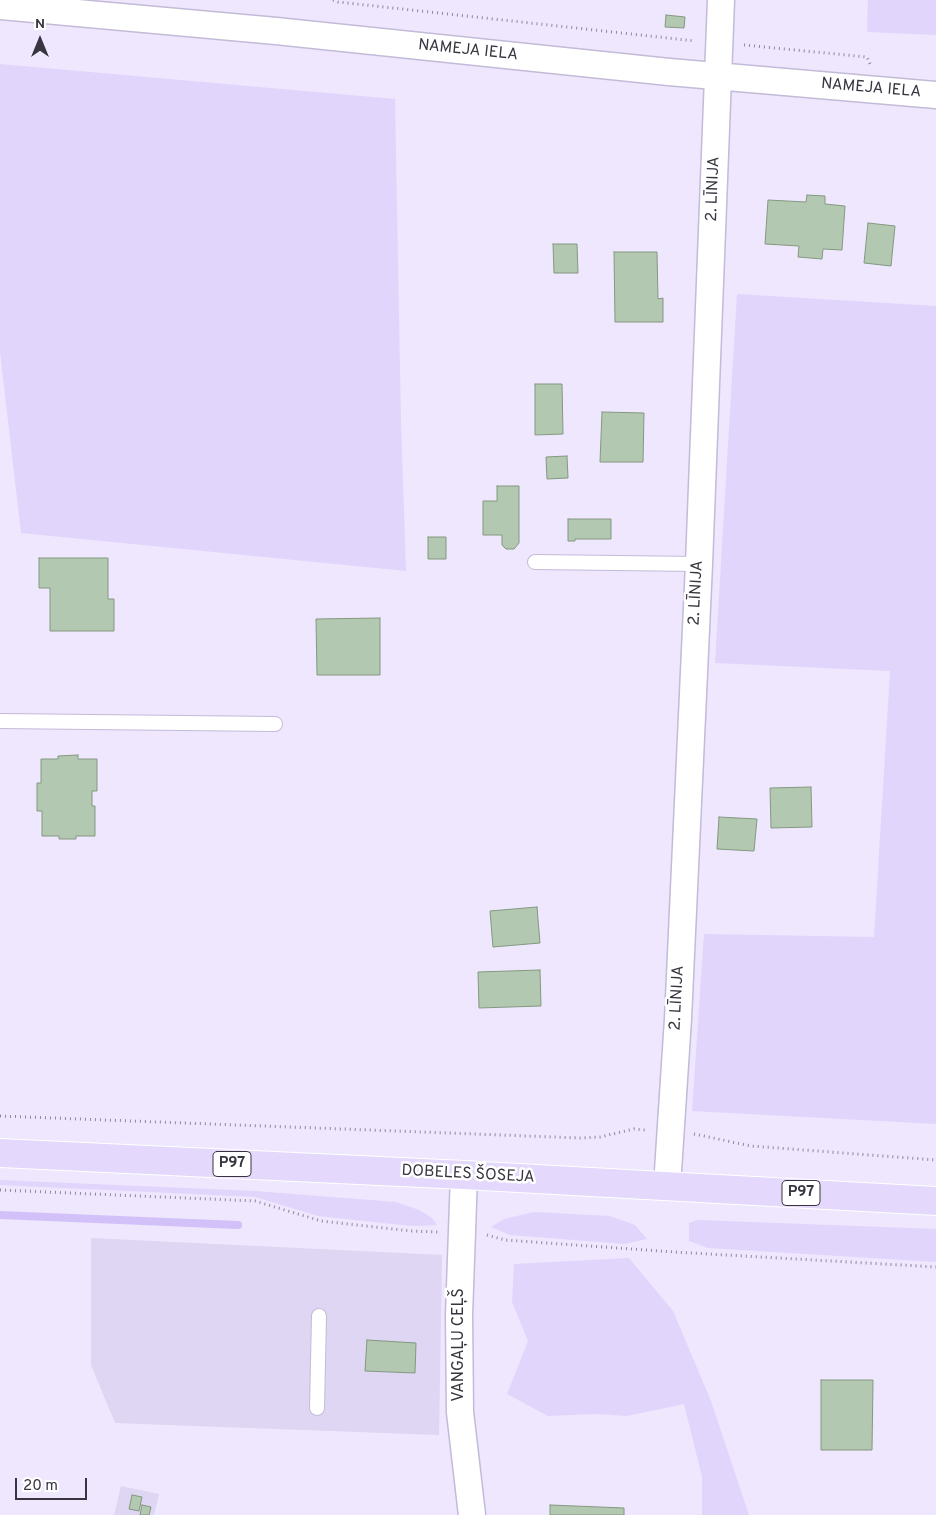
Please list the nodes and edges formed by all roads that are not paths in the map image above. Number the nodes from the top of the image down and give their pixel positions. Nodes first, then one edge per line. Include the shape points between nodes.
1 (721, 0) edge
2 (0, 6) edge
3 (719, 76) junction
4 (936, 95) edge
5 (534, 562) dead end
6 (699, 564) junction
7 (0, 721) edge
8 (275, 724) dead end
9 (0, 1153) edge
10 (464, 1175) junction
11 (667, 1186) junction
12 (936, 1200) edge
13 (319, 1316) dead end
14 (317, 1408) dead end
15 (472, 1515) edge

1 - 3 street, 2. LĪNIJA
2 - 3 street, NAMEJA IELA
3 - 4 street, NAMEJA IELA
3 - 6 street, 2. LĪNIJA
5 - 6 lane
6 - 11 street, 2. LĪNIJA
7 - 8 lane
9 - 10 main road, DOBELES ŠOSEJA / P97
10 - 11 main road, DOBELES ŠOSEJA / P97
10 - 15 street, VANGAĻU CEĻŠ via 459,1297 460,1412
11 - 12 main road, DOBELES ŠOSEJA / P97
13 - 14 lane

